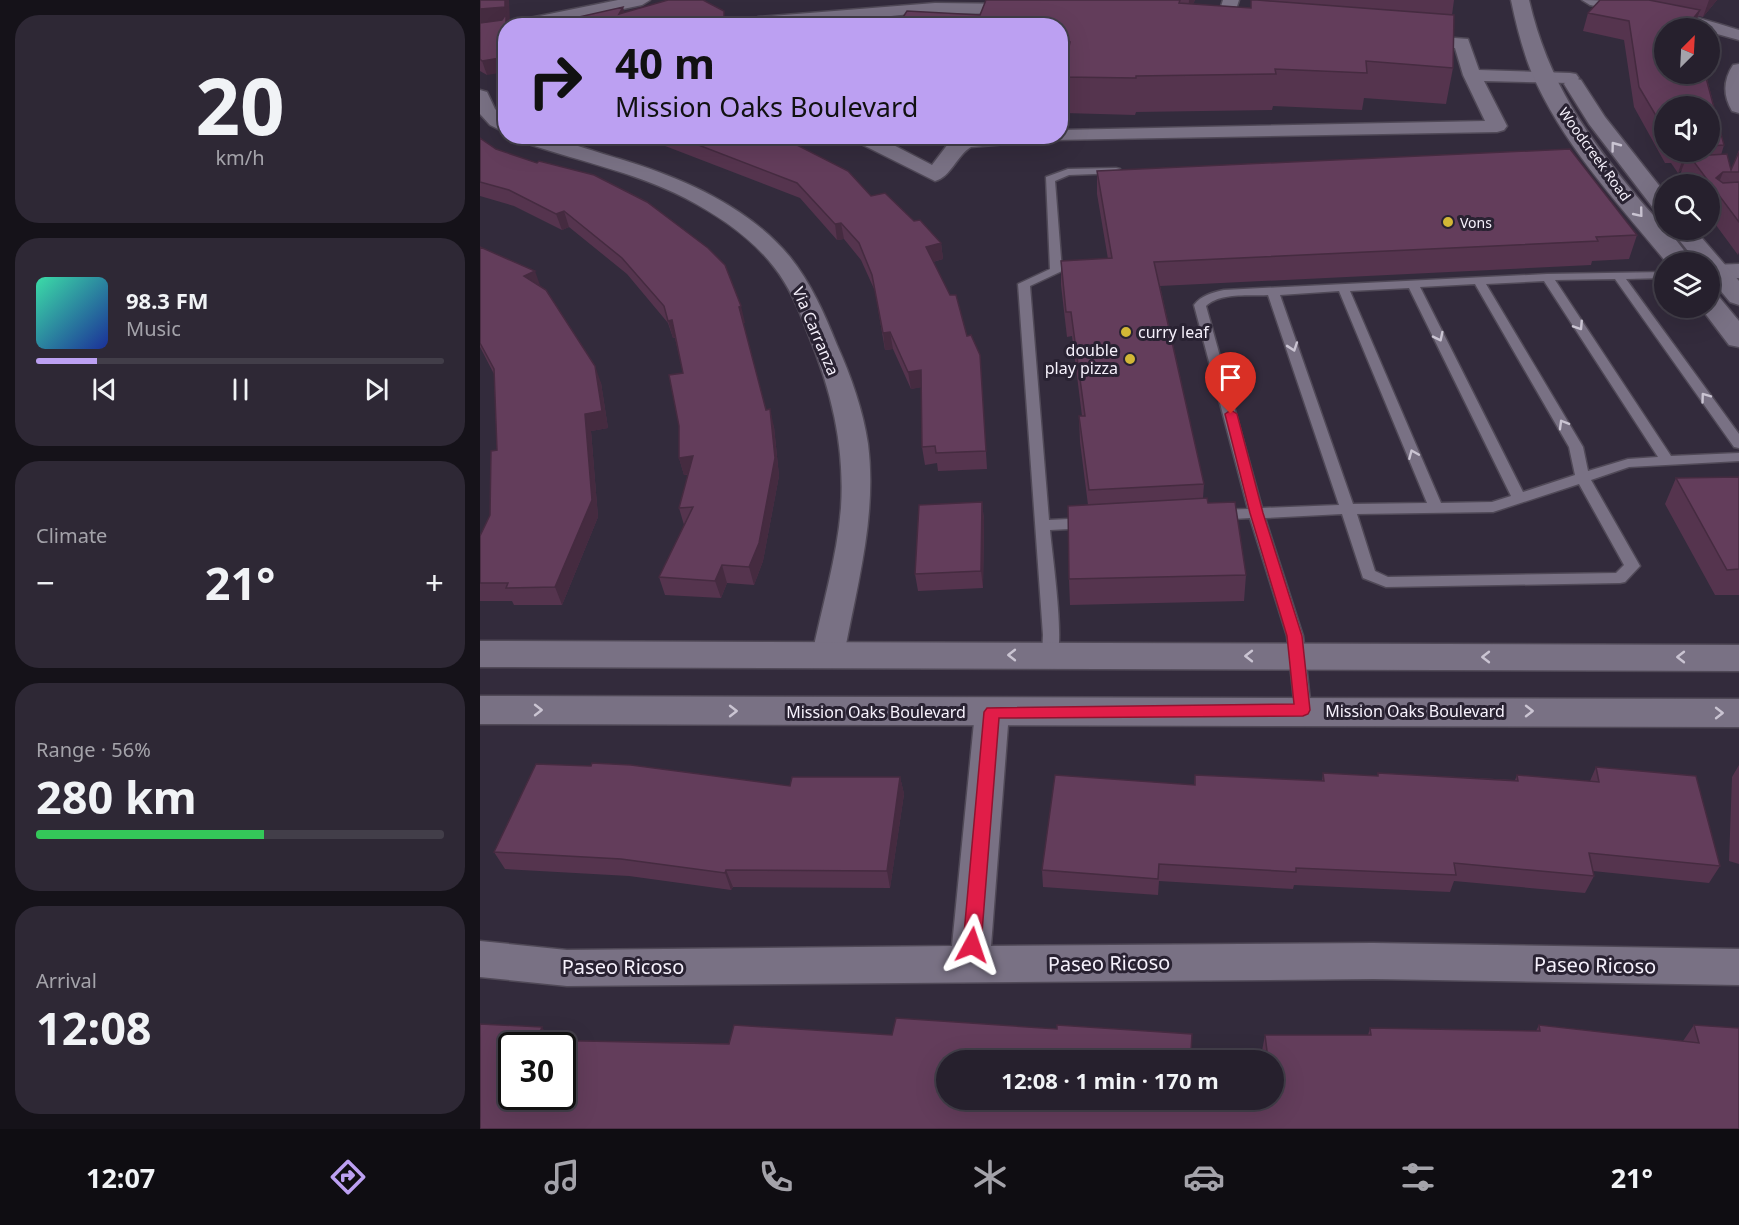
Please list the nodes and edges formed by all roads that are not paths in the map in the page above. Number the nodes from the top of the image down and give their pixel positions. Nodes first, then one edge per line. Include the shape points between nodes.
1 (557, 0) edge
2 (642, 0) edge
3 (1231, 0) edge
4 (1520, 0) edge
5 (1590, 0) edge
6 (752, 6) dead end
7 (1036, 10) edge
8 (563, 17) junction
9 (558, 18) edge
10 (758, 18) edge
11 (880, 18) edge
12 (1203, 23) edge
13 (1223, 25) junction
14 (1241, 26) edge
15 (1739, 35) edge
16 (1392, 38) edge
17 (1560, 56) dead end
18 (1739, 69) edge
19 (1472, 75) junction
20 (1544, 77) junction
21 (1570, 78) junction
22 (486, 95) edge
23 (1739, 107) edge
24 (498, 123) edge
25 (1068, 136) edge
26 (549, 144) edge
27 (875, 144) edge
28 (962, 144) edge
29 (1128, 170) edge
30 (1654, 194) edge
31 (1692, 240) edge
32 (1670, 252) edge
33 (1722, 272) edge
34 (1654, 275) edge
35 (1618, 276) junction
36 (1547, 277) junction
37 (1479, 281) junction
38 (1413, 284) junction
39 (1343, 288) junction
40 (1273, 292) junction
41 (1739, 297) edge
42 (1720, 315) edge
43 (1739, 339) edge
44 (1739, 444) edge
45 (1739, 457) edge
46 (1667, 461) junction
47 (1583, 478) junction
48 (1519, 499) junction
49 (1436, 508) junction
50 (1348, 509) junction
51 (1256, 513) junction
52 (1197, 516) edge
53 (1102, 522) edge
54 (1043, 525) junction
55 (480, 654) edge
56 (828, 655) junction
57 (1050, 655) junction
58 (1298, 656) junction
59 (1739, 658) edge
60 (480, 710) edge
61 (1303, 710) junction
62 (992, 712) junction
63 (1739, 713) edge
64 (480, 959) edge
65 (970, 965) junction
66 (1739, 967) edge

1 - 8 street
2 - 8 street
3 - 13 street
4 - 20 main road, Woodcreek Road via 1530,45
5 - 15 street via 1668,14
6 - 10 street
7 - 11 street via 942,8
8 - 9 street
12 - 13 street
13 - 14 street
16 - 19 street via 1462,43
17 - 21 main road, Woodcreek Road
18 - 23 street via 1733,88
19 - 20 street
19 - 25 street via 1497,126
20 - 21 street
20 -> 32 main road, Woodcreek Road via 1579,136 1590,163
30 -> 21 main road, Woodcreek Road via 1596,120
22 - 24 street via 484,108
26 - 56 street, Via Carranza via 656,179 691,193 726,214 783,262 805,298 840,387 854,443 855,510
27 - 28 street via 935,176 955,148
29 - 54 lane via 1068,172 1050,179 1056,271 1024,284
31 - 33 main road
33 - 41 main road
34 - 35 lane
35 - 36 lane
44 -> 35 lane
36 - 37 lane
36 -> 46 lane
37 - 38 lane
47 -> 37 lane via 1576,447
38 - 39 lane
38 -> 48 lane
39 - 40 lane
49 -> 39 lane
40 -> 50 lane
40 - 51 lane via 1224,294 1207,298 1200,305
42 - 43 main road
45 - 46 lane
46 - 47 lane via 1628,463
47 - 48 lane
47 - 50 lane via 1632,566 1620,578 1386,582 1368,574
48 - 49 lane via 1493,507
49 - 50 lane
50 - 51 lane
51 - 52 lane
51 - 58 lane
53 - 54 lane
54 - 57 lane
55 - 56 main road
57 -> 56 main road
58 -> 57 main road
59 -> 58 main road
58 - 61 lane
60 -> 62 main road, Mission Oaks Boulevard
61 - 62 main road, Mission Oaks Boulevard
61 -> 63 main road, Mission Oaks Boulevard
62 - 65 street
64 - 65 street, Paseo Ricoso via 567,968
65 - 66 street, Paseo Ricoso via 1373,961

